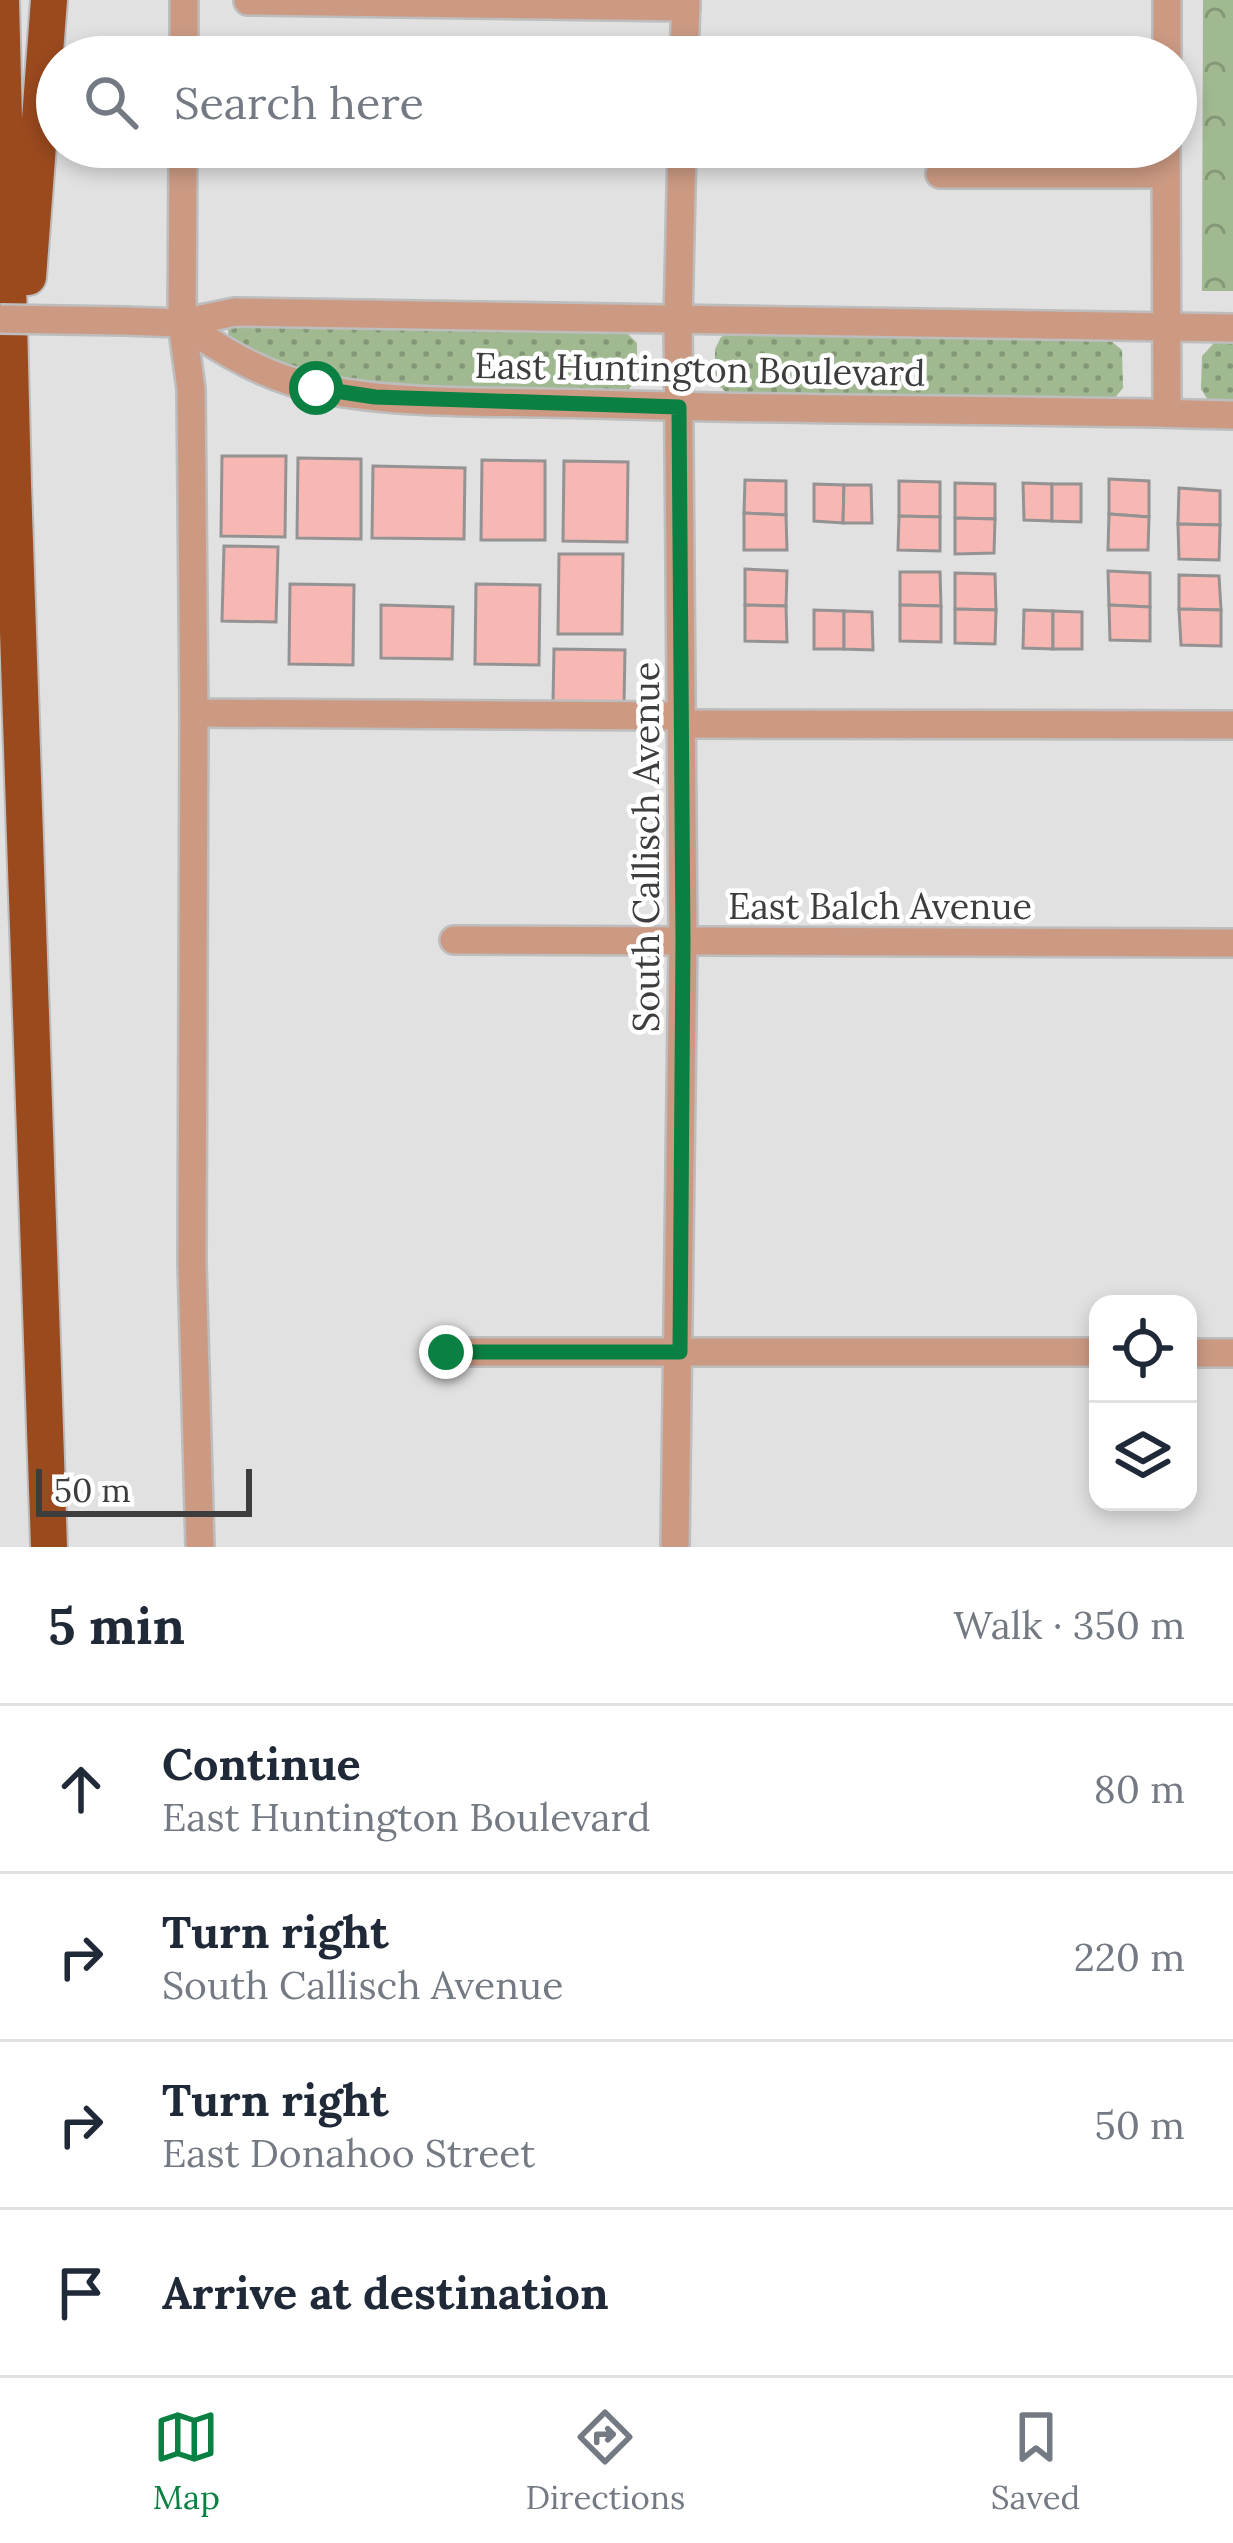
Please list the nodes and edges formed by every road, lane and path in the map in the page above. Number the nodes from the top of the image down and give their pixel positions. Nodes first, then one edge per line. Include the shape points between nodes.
1 (1, 0) edge
2 (49, 0) edge
3 (184, 0) edge
4 (1167, 0) edge
5 (248, 2) edge
6 (686, 3) edge
7 (46, 36) edge
8 (184, 36) edge
9 (685, 36) edge
10 (1167, 36) edge
11 (37, 168) edge
12 (183, 168) edge
13 (682, 168) edge
14 (1037, 168) edge
15 (1166, 168) edge
16 (940, 174) dead end
17 (0, 319) edge
18 (678, 321) junction
19 (182, 323) junction
20 (1165, 327) junction
21 (1233, 328) edge
22 (679, 407) junction
23 (1167, 413) junction
24 (1233, 415) edge
25 (13, 484) junction
26 (194, 712) junction
27 (682, 720) junction
28 (1233, 725) edge
29 (454, 940) dead end
30 (683, 941) junction
31 (1233, 943) edge
32 (446, 1352) dead end
33 (680, 1352) junction
34 (1089, 1352) edge
35 (1197, 1352) edge
36 (1233, 1353) edge
37 (49, 1547) edge
38 (200, 1547) edge
39 (675, 1547) edge

1 - 25 highway
2 - 7 highway
3 - 8 street
4 - 10 street
5 - 6 street
6 - 9 street
11 - 25 highway
12 - 19 street
13 - 18 street, South Callisch Avenue
14 - 16 street
15 - 20 street
17 - 19 street, East Huntington Boulevard, bridge
18 - 19 street, East Huntington Boulevard via 235,312
18 - 20 street, East Huntington Boulevard
18 - 22 street, South Callisch Avenue
19 - 22 street, East Huntington Boulevard via 226,354 316,388
19 - 26 street via 191,389
20 - 21 street, East Huntington Boulevard
20 - 23 street
22 - 23 street, East Huntington Boulevard
22 - 27 street, South Callisch Avenue
23 - 24 street, East Huntington Boulevard
25 - 37 highway
26 - 27 street
26 - 38 street
27 - 28 street
27 - 30 street, South Callisch Avenue
29 - 30 street, East Balch Avenue
30 - 31 street, East Balch Avenue
30 - 33 street, South Callisch Avenue
32 - 33 street
33 - 34 street
33 - 39 street, South Callisch Avenue
35 - 36 street

